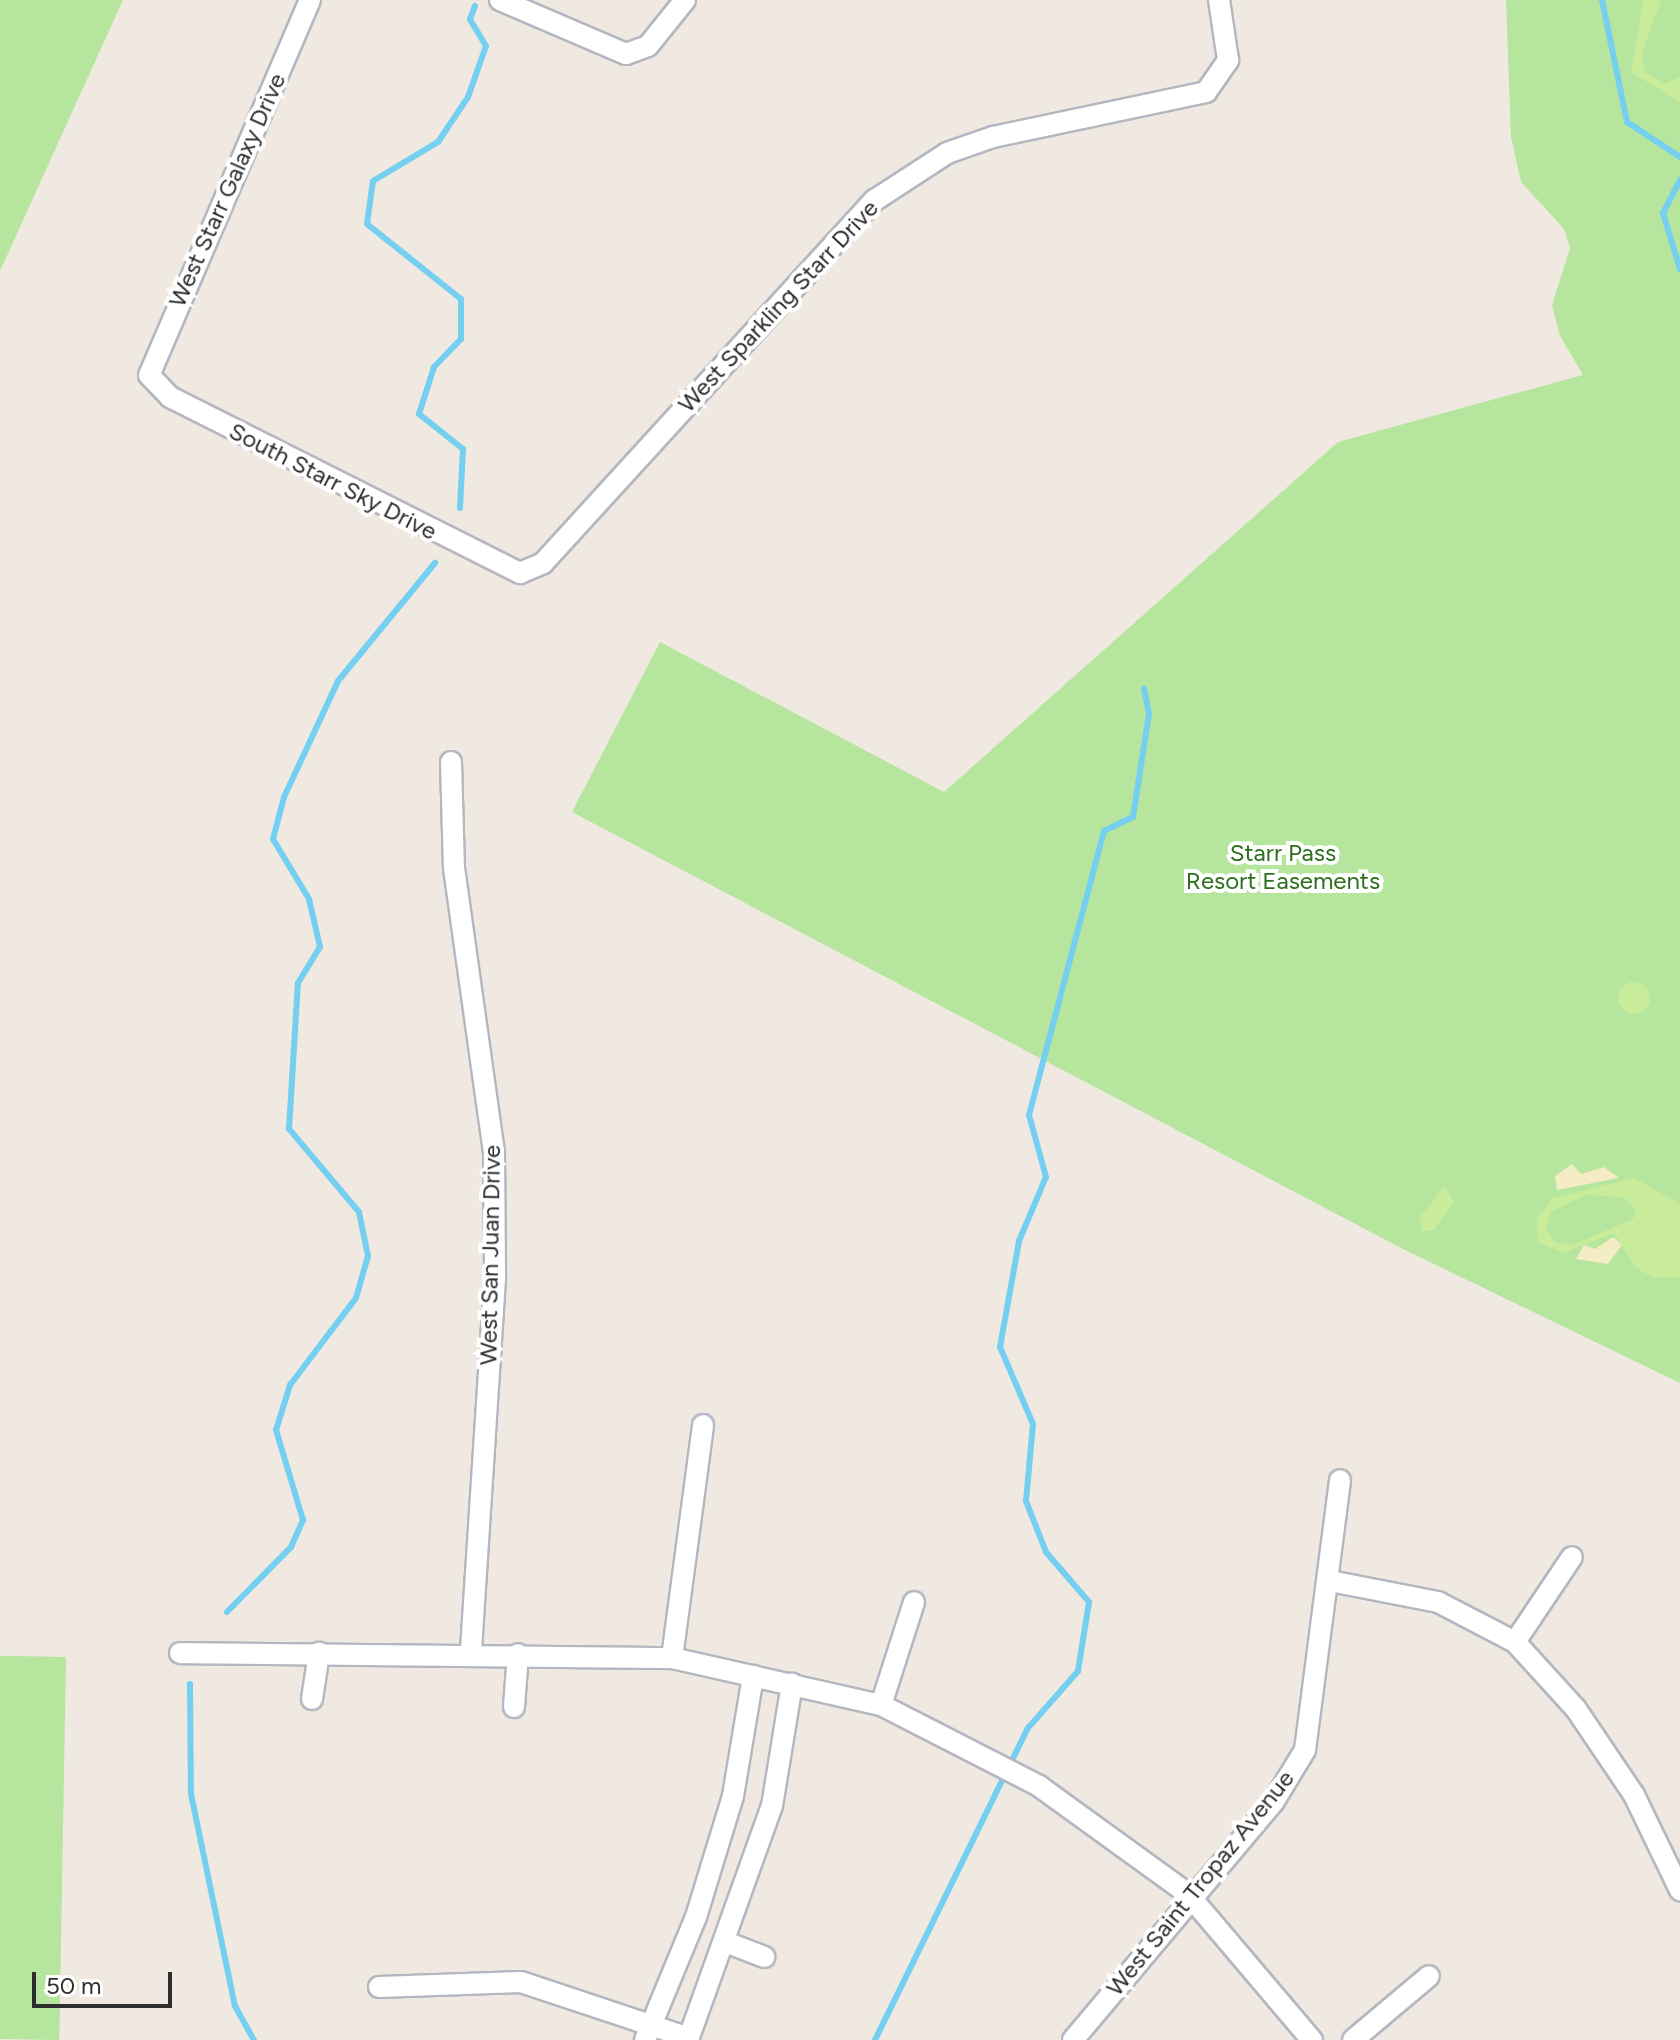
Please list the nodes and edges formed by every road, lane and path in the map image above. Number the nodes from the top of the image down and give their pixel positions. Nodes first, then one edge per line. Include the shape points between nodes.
1 (310, 0) edge
2 (500, 0) edge
3 (685, 0) edge
4 (1219, 0) edge
5 (151, 381) joint
6 (520, 573) joint
7 (451, 762) dead end
8 (703, 1425) dead end
9 (1340, 1480) dead end
10 (1572, 1557) dead end
11 (1330, 1581) junction
12 (914, 1602) dead end
13 (1515, 1642) junction
14 (180, 1653) dead end
15 (319, 1653) junction
16 (471, 1653) junction
17 (518, 1654) junction
18 (672, 1658) junction
19 (753, 1676) junction
20 (792, 1684) junction
21 (312, 1699) dead end
22 (881, 1705) junction
23 (514, 1707) dead end
24 (1680, 1890) edge
25 (1188, 1894) junction
26 (728, 1943) junction
27 (764, 1957) dead end
28 (1429, 1976) dead end
29 (379, 1987) dead end
30 (648, 2032) edge
31 (688, 2039) edge
32 (1073, 2040) edge
33 (1312, 2040) edge
34 (1353, 2040) edge

1 - 5 street, West Starr Galaxy Drive via 155,356
2 - 3 street via 633,53 648,46
4 - 6 street, West Sparkling Starr Drive via 1229,54 1222,77 1198,96 993,137 910,175 844,229 543,563
5 - 6 street, South Starr Sky Drive
7 - 16 street, West San Juan Drive via 454,868 494,1153 495,1279
8 - 18 street
9 - 11 street, West Saint Tropaz Avenue
10 - 13 street
11 - 13 street via 1438,1602
11 - 25 street, West Saint Tropaz Avenue via 1305,1750 1274,1801
12 - 22 street
13 - 24 street via 1576,1709 1634,1795
14 - 15 street
15 - 16 street
15 - 21 street
16 - 17 street
17 - 18 street
17 - 23 street
18 - 19 street
19 - 20 street
19 - 30 street via 733,1796 696,1917
20 - 22 street
20 - 26 street via 772,1806
22 - 25 street via 1039,1786
25 - 32 street, West Saint Tropaz Avenue
25 - 33 street
26 - 27 street
26 - 31 street
28 - 34 street
29 - 30 street via 521,1982
30 - 31 street

